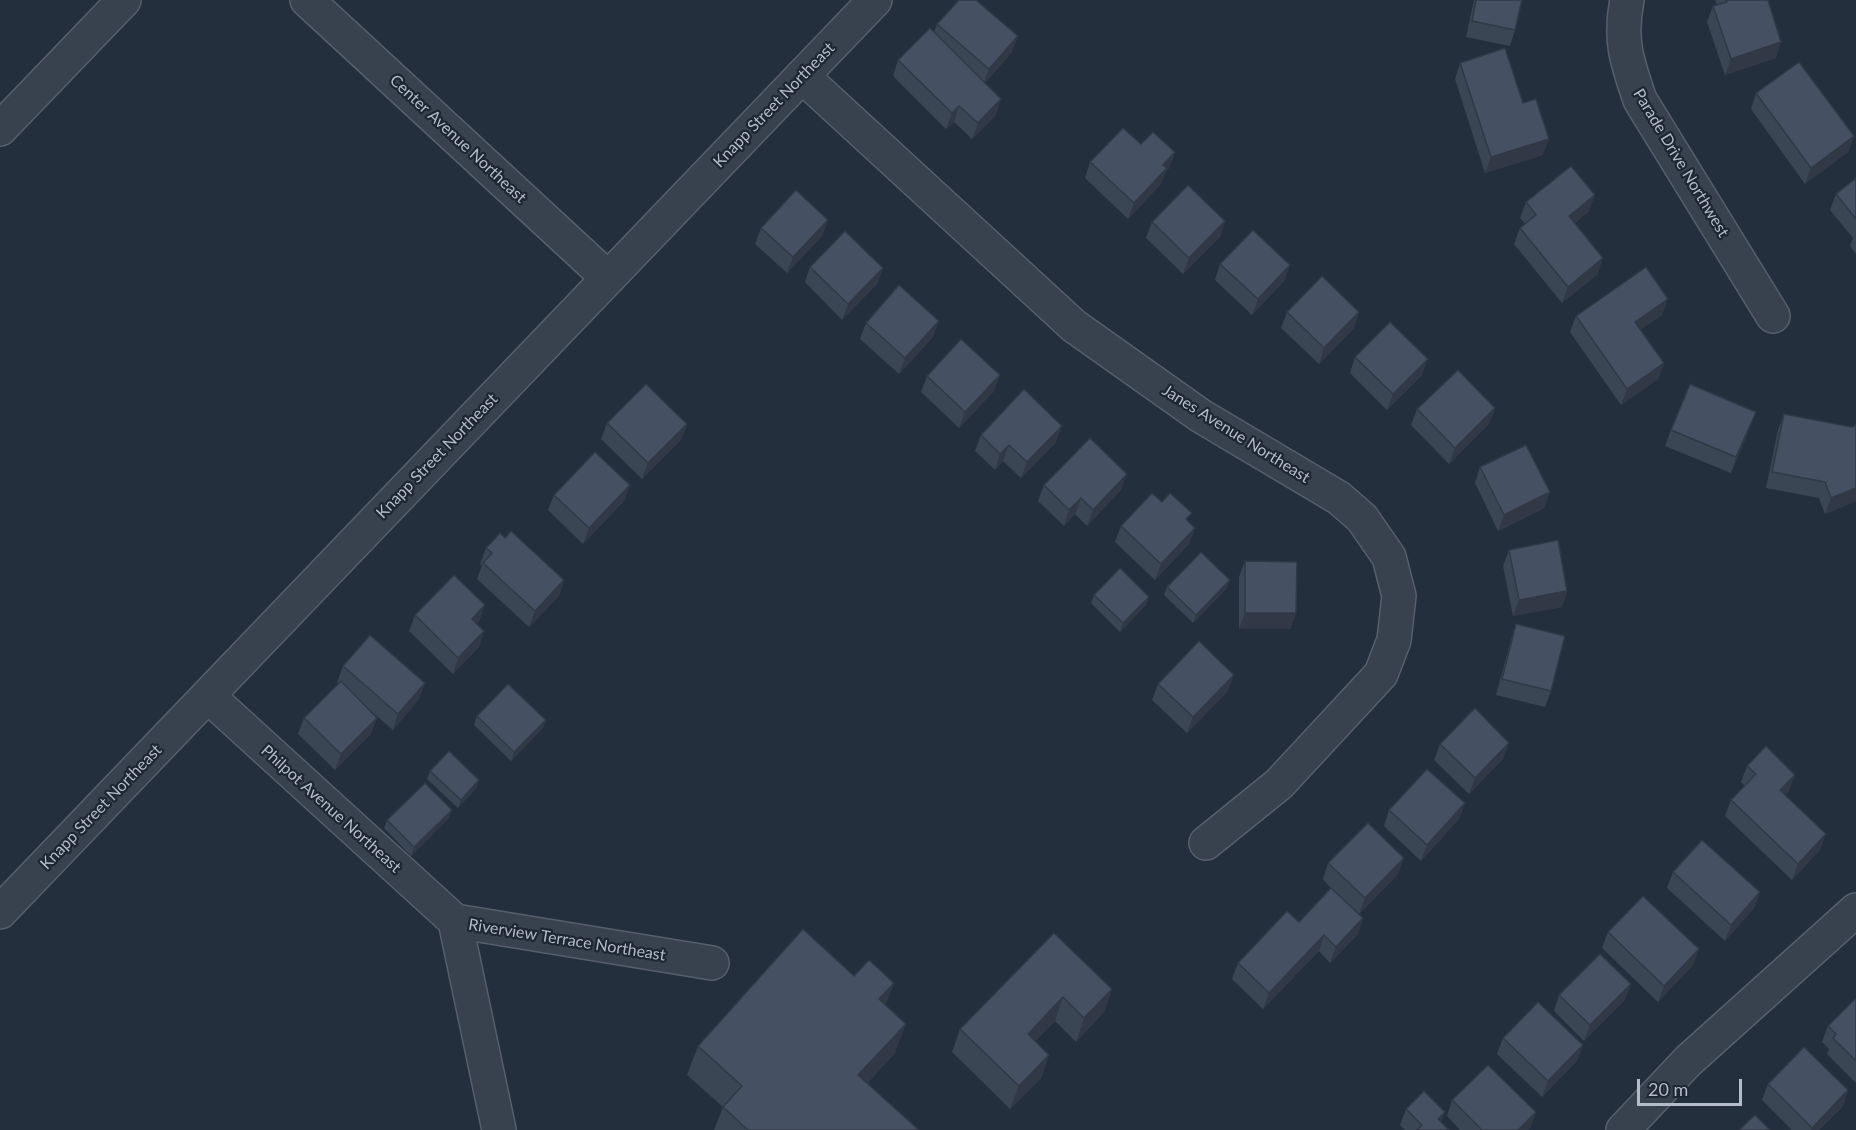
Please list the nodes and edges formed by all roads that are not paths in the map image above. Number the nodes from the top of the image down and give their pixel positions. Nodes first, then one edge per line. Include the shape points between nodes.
1 (124, 0) edge
2 (308, 0) edge
3 (875, 0) edge
4 (1627, 0) edge
5 (802, 76) junction
6 (0, 129) edge
7 (608, 278) junction
8 (1773, 315) dead end
9 (208, 696) junction
10 (1206, 843) dead end
11 (1856, 910) edge
12 (0, 912) edge
13 (455, 921) junction
14 (712, 963) dead end
15 (499, 1130) edge
16 (1623, 1130) edge

1 - 6 street
2 - 7 street, Center Avenue Northeast
3 - 5 street, Knapp Street Northeast
4 - 8 street, Parade Drive Northwest via 1622,27 1628,65 1640,100
5 - 7 street, Knapp Street Northeast
5 - 10 street, Janes Avenue Northeast via 1074,326 1201,416 1339,498 1362,518 1389,557 1399,596 1394,640 1381,674 1279,784
7 - 9 street, Knapp Street Northeast
9 - 12 street, Knapp Street Northeast
9 - 13 street, Philpot Avenue Northeast
11 - 16 street via 1688,1061
13 - 14 street, Riverview Terrace Northeast
13 - 15 street, Riverview Terrace Northeast

